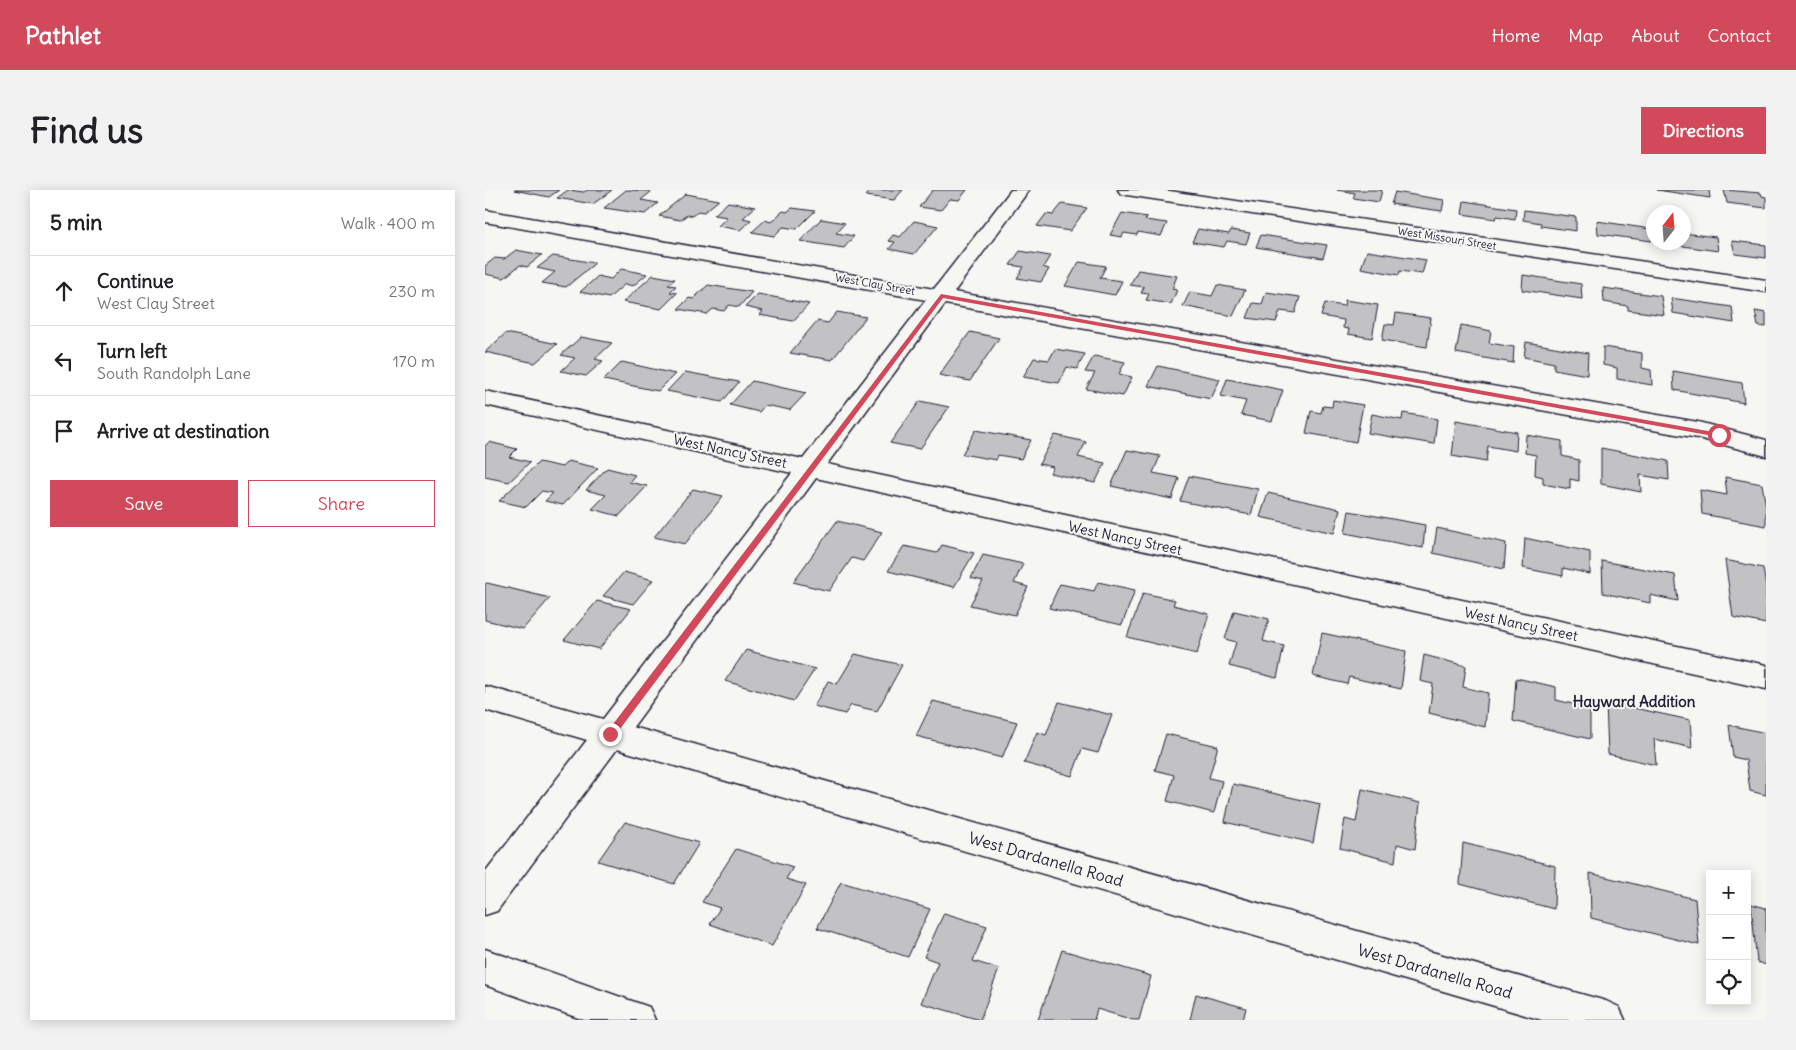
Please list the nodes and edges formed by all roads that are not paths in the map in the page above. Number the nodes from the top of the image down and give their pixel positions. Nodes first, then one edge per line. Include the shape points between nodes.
1 (1020, 190) edge
2 (1127, 190) edge
3 (485, 216) edge
4 (1766, 286) edge
5 (941, 296) junction
6 (485, 398) edge
7 (1766, 448) edge
8 (811, 469) junction
9 (1766, 677) edge
10 (485, 698) edge
11 (610, 734) junction
12 (485, 899) edge
13 (485, 967) edge
14 (596, 1014) edge
15 (636, 1020) edge
16 (1606, 1020) edge

1 - 5 street
2 - 4 street, West Missouri Street
3 - 5 street, West Clay Street
5 - 7 street, West Clay Street via 1698,430
5 - 8 street
6 - 8 street, West Nancy Street
8 - 9 street, West Nancy Street
8 - 11 street
10 - 11 street, West Dardanella Road
11 - 12 street
11 - 16 street, West Dardanella Road
13 - 14 street
14 - 15 street

